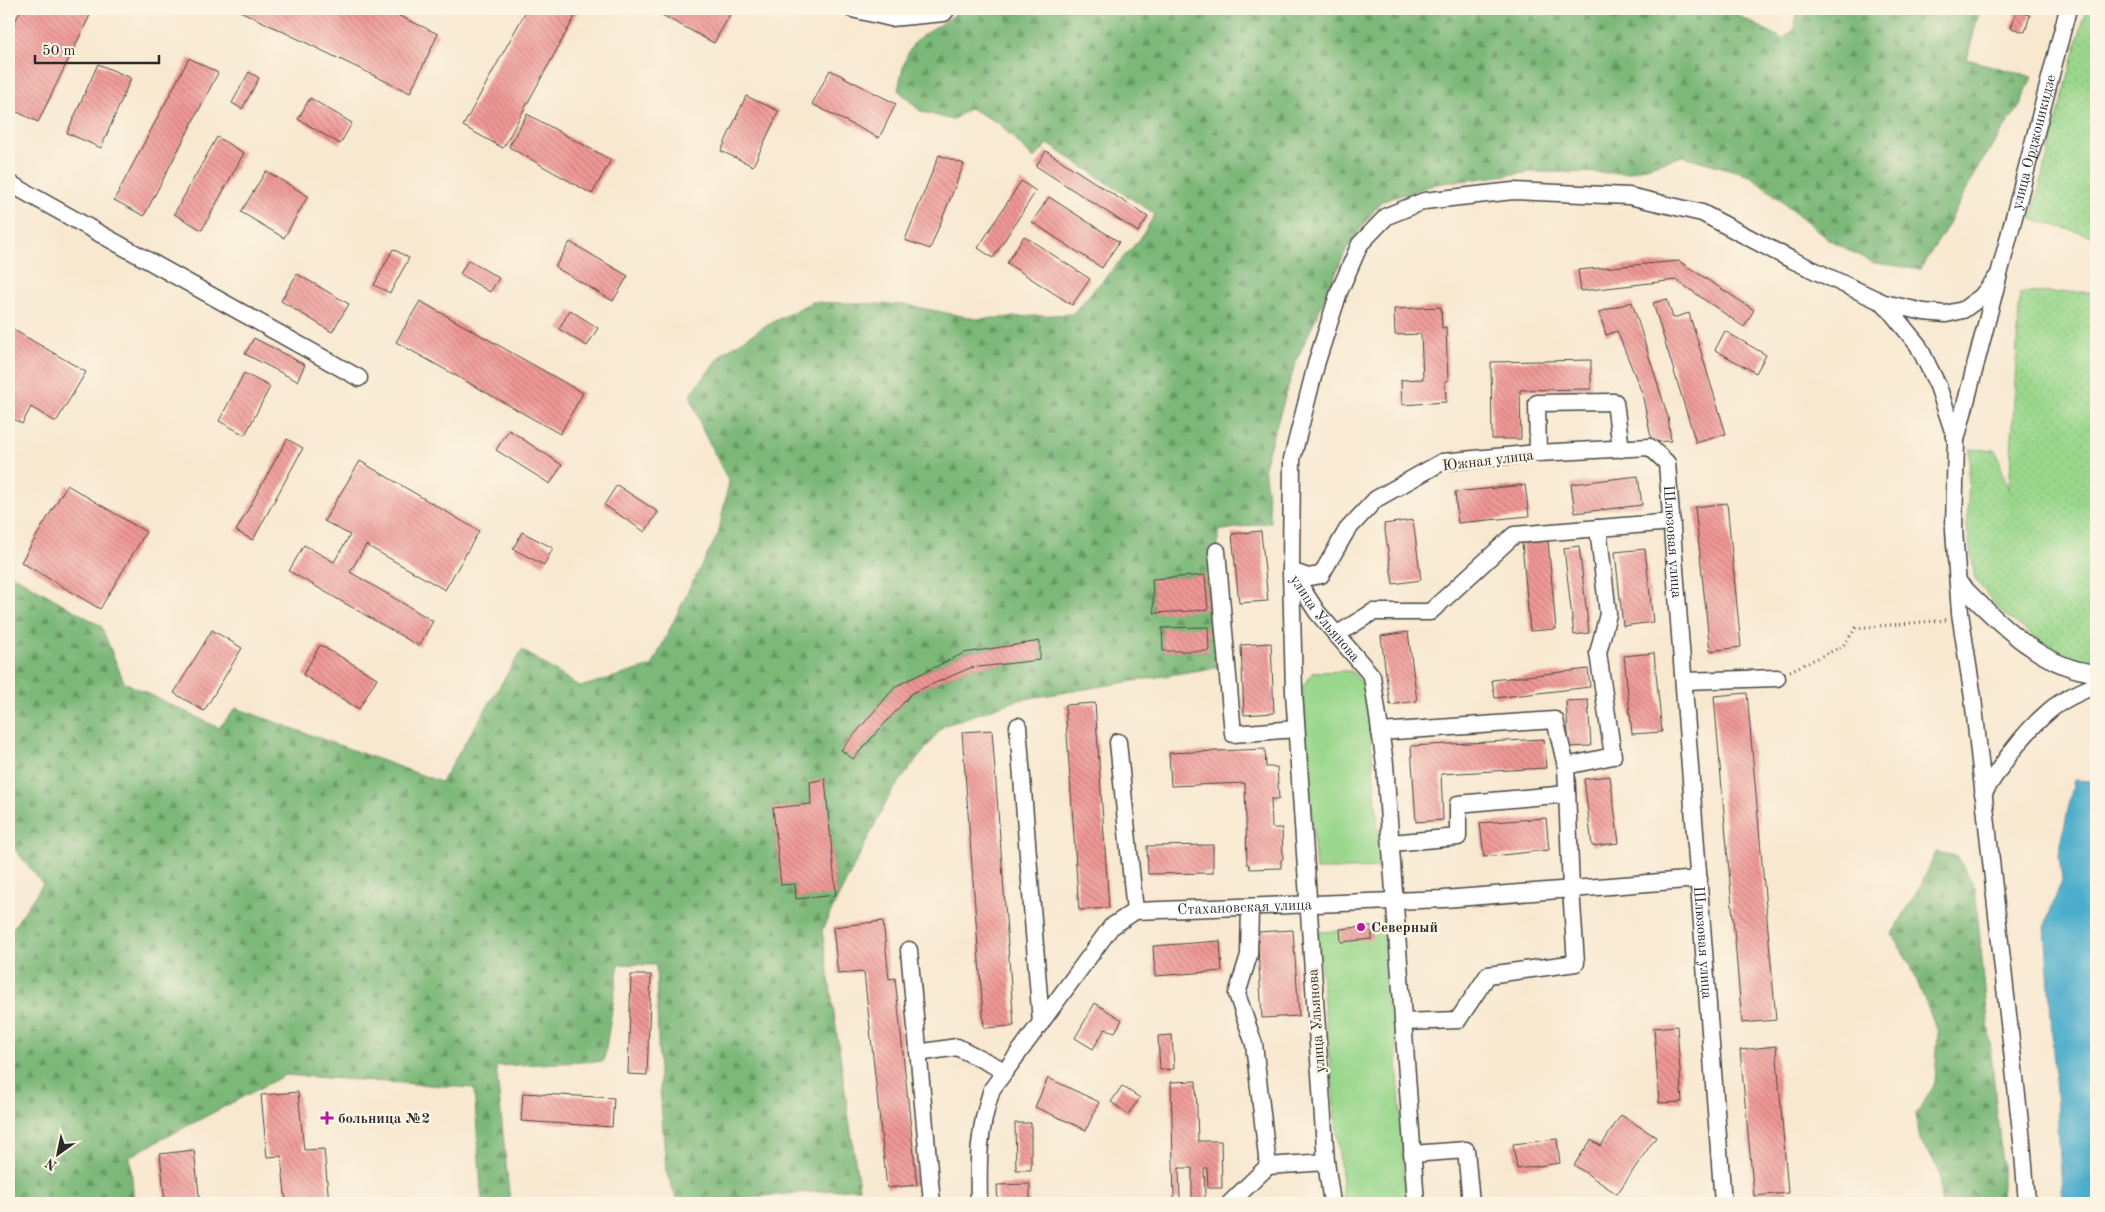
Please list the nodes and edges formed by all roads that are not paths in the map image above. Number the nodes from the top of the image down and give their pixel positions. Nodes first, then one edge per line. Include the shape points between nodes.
1 (852, 9) edge
2 (947, 9) edge
3 (2068, 9) edge
4 (9, 183) edge
5 (1998, 276) junction
6 (1884, 303) junction
7 (359, 378) dead end
8 (1956, 440) junction
9 (1621, 449) junction
10 (1538, 453) junction
11 (1668, 463) joint
12 (1672, 522) junction
13 (1598, 528) junction
14 (1217, 551) dead end
15 (1291, 571) junction
16 (1958, 582) junction
17 (1336, 636) junction
18 (2096, 673) edge
19 (1777, 678) road end
20 (1684, 681) junction
21 (2096, 684) edge
22 (1018, 726) dead end
23 (1296, 729) junction
24 (1380, 732) junction
25 (1118, 742) dead end
26 (1566, 766) junction
27 (1567, 794) junction
28 (1984, 794) junction
29 (1391, 843) junction
30 (1699, 878) junction
31 (1571, 889) junction
32 (1395, 900) junction
33 (1308, 904) junction
34 (1250, 907) junction
35 (1135, 911) junction
36 (908, 950) dead end
37 (1403, 1022) junction
38 (1041, 1023) junction
39 (918, 1054) junction
40 (1005, 1071) junction
41 (1412, 1154) junction
42 (1326, 1162) junction
43 (1268, 1166) junction
44 (932, 1203) edge
45 (979, 1203) edge
46 (1230, 1203) edge
47 (1332, 1203) edge
48 (1416, 1203) edge
49 (1471, 1203) edge
50 (1723, 1203) edge
51 (2026, 1203) edge

1 - 2 street via 891,18 944,13
3 - 5 street, улица Орджоникидзе
4 - 7 street
5 - 6 street via 1981,297 1963,310 1946,314
5 - 8 street, улица Орджоникидзе
6 - 8 street via 1918,346 1938,386
6 - 15 street via 1702,213 1629,196 1513,191 1424,201 1387,216 1360,244 1339,292 1317,361 1292,459
8 - 16 street via 1954,530
9 - 10 street, Южная улица
9 - 10 street via 1615,402 1536,403
9 - 11 street, Южная улица via 1650,447
10 - 15 street, Южная улица via 1442,462 1376,499 1347,530 1321,575 1308,577
11 - 12 street, Шлюзовая улица
12 - 13 street
12 - 20 street, Шлюзовая улица
13 - 17 street via 1514,535 1430,612 1373,612
13 - 26 street via 1608,614 1598,653 1613,756
14 - 23 street via 1233,734
15 - 17 street, улица Ульянова
15 - 23 street, улица Ульянова
16 - 18 street via 2025,643 2079,672
16 - 28 street
17 - 24 street, улица Ульянова via 1372,676
19 - 20 street
20 - 30 street, Шлюзовая улица
21 - 28 street via 2069,697 2026,733
22 - 38 street
23 - 33 street, улица Ульянова
24 - 26 street via 1555,720
24 - 29 street, улица Ульянова
25 - 35 street
26 - 27 street
27 - 29 street via 1458,804 1458,837
27 - 31 street
28 - 51 street
29 - 32 street, улица Ульянова
30 - 31 street, Стахановская улица
30 - 50 street, Шлюзовая улица
31 - 32 street, Стахановская улица
31 - 37 street via 1576,963 1488,975 1458,1020
32 - 33 street, Стахановская улица
32 - 37 street, улица Ульянова
33 - 34 street, Стахановская улица
33 - 42 street, улица Ульянова
34 - 35 street, Стахановская улица
34 - 43 street via 1249,955 1237,994 1254,1044
35 - 38 street via 1111,927
36 - 39 street
37 - 41 street, улица Ульянова
38 - 40 street
39 - 40 street via 957,1047
39 - 44 street
40 - 45 street via 992,1089 983,1117 978,1159
41 - 48 street, улица Ульянова
41 - 49 street via 1466,1150
42 - 43 street
42 - 47 street, улица Ульянова
43 - 46 street

